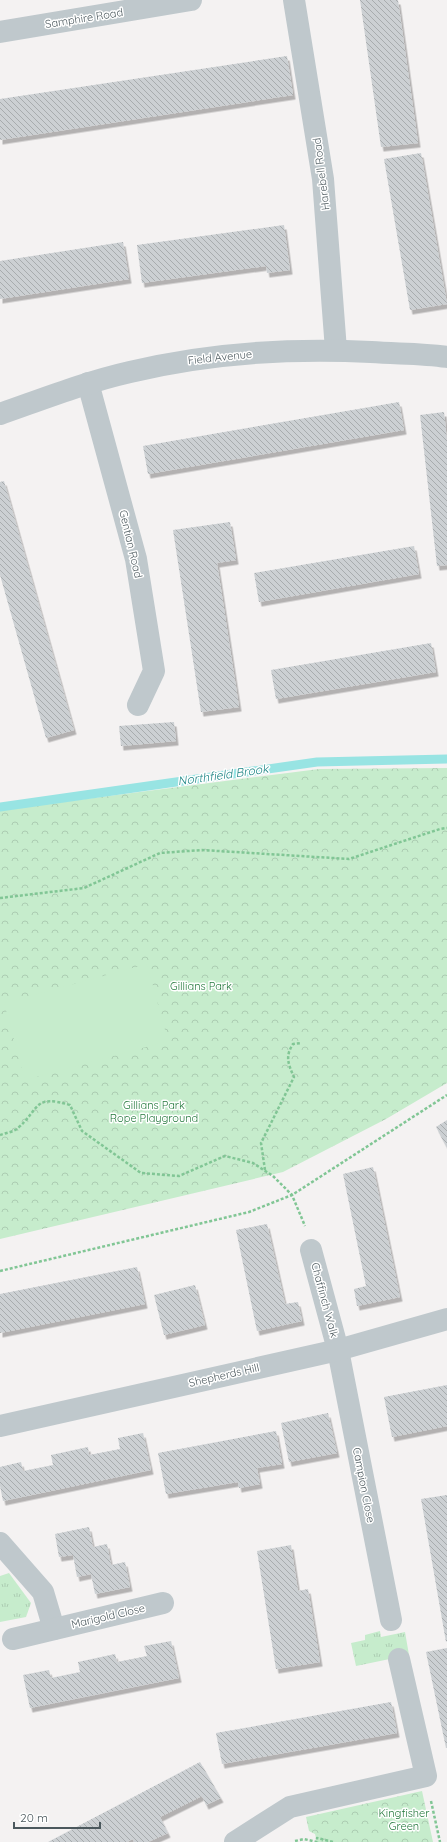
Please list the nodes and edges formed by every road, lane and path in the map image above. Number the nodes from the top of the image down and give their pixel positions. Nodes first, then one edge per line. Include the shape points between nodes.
1 (192, 0) edge
2 (294, 0) edge
3 (0, 32) edge
4 (336, 350) junction
5 (447, 357) edge
6 (88, 383) junction
7 (0, 414) edge
8 (138, 705) dead end
9 (447, 828) edge
10 (0, 898) edge
11 (301, 1043) dead end
12 (447, 1095) edge
13 (0, 1135) edge
14 (265, 1170) junction
15 (292, 1195) junction
16 (311, 1250) joint
17 (0, 1271) edge
18 (447, 1319) edge
19 (338, 1350) junction
20 (0, 1426) edge
21 (0, 1543) edge
22 (163, 1603) dead end
23 (391, 1620) dead end
24 (54, 1629) junction
25 (13, 1639) dead end
26 (399, 1659) dead end
27 (426, 1776) junction
28 (295, 1841) dead end
29 (236, 1842) edge
30 (333, 1842) edge
31 (440, 1842) edge

1 - 3 street, Samphire Road
2 - 4 street, Harebell Road via 323,179
4 - 5 street, Field Avenue
4 - 6 street, Field Avenue via 286,351 189,360
6 - 7 street, Field Avenue
6 - 8 street, Gentian Road via 136,559 154,671
9 - 10 path via 349,859 202,850 160,853 84,888
11 - 14 path via 293,1044 288,1051 288,1064 294,1076 261,1143
12 - 15 path
13 - 14 path via 17,1129 39,1103 54,1101 70,1105 82,1131 141,1173 179,1176 225,1156 253,1163
14 - 15 path
15 - 16 path via 305,1225
15 - 17 path via 249,1212
16 - 19 street, Chaffinch Walk
18 - 19 street, Shepherds Hill
19 - 20 street, Shepherds Hill
19 - 23 street, Campion Close
21 - 24 street via 43,1592
22 - 24 street, Marigold Close
24 - 25 street, Marigold Close
26 - 27 street
27 - 29 street via 290,1807
27 - 31 path
28 - 30 path via 304,1839 317,1842 317,1838

